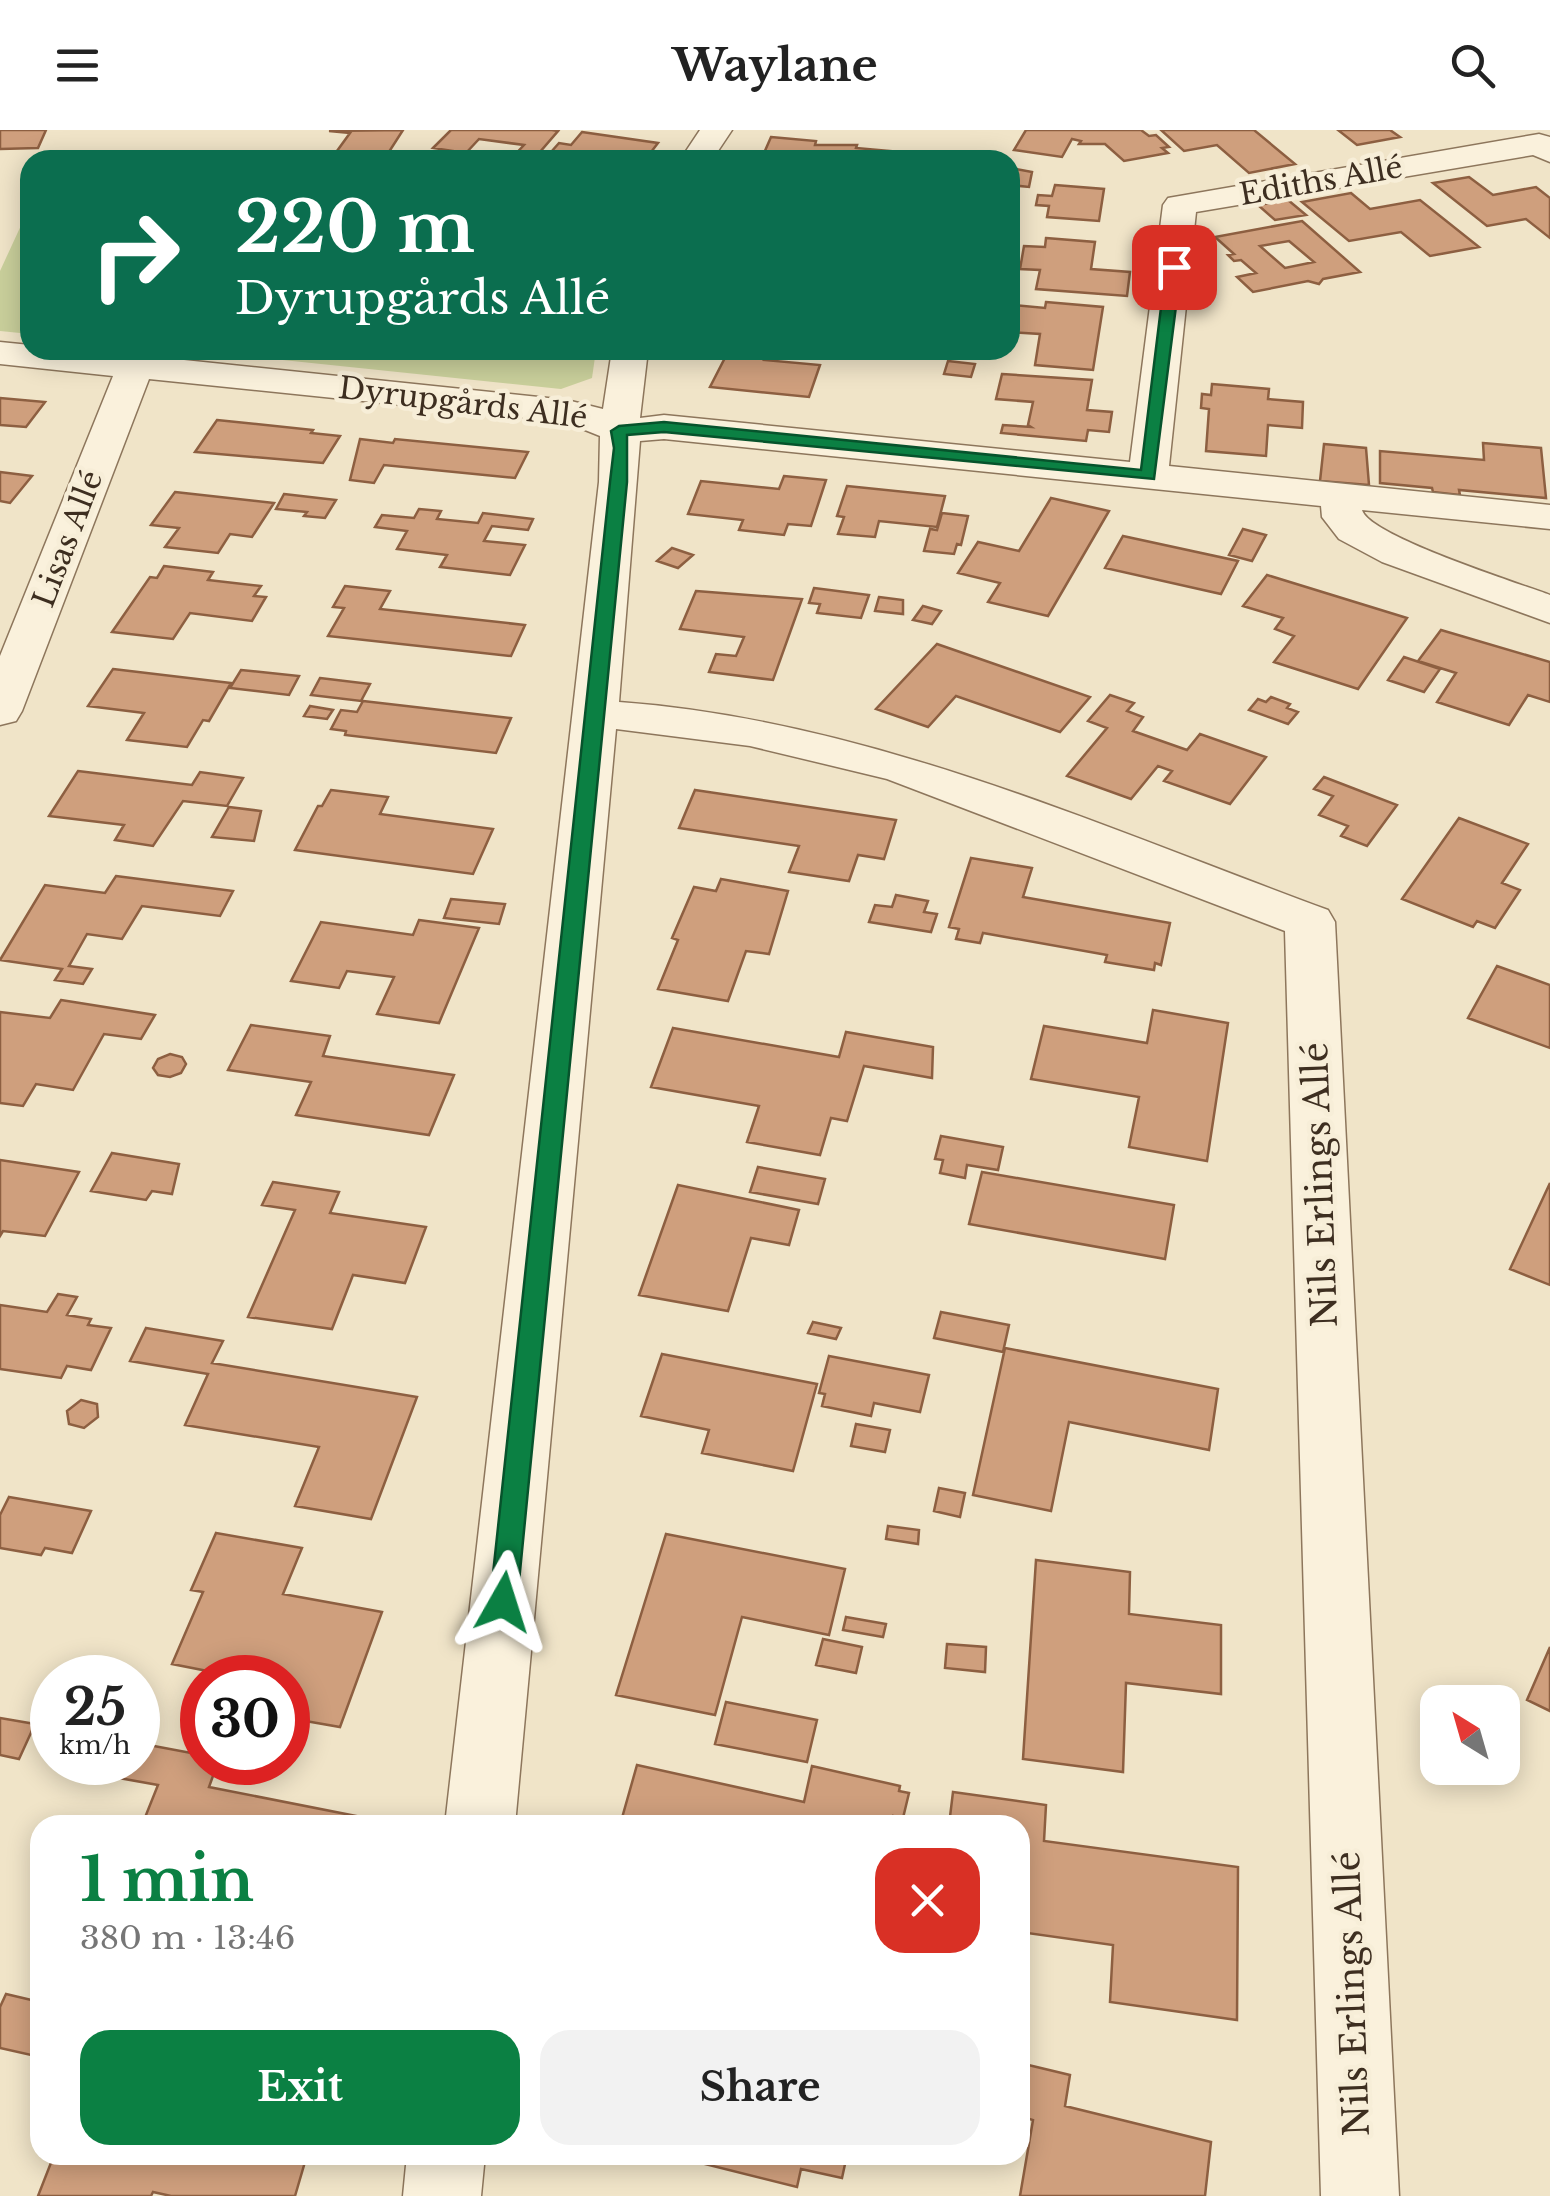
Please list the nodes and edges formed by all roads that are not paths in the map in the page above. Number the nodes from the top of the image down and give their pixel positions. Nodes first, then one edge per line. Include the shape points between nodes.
1 (1550, 152) edge
2 (68, 360) edge
3 (629, 360) edge
4 (136, 366) junction
5 (619, 431) junction
6 (1148, 476) junction
7 (1341, 496) junction
8 (1550, 517) edge
9 (1550, 610) edge
10 (0, 712) edge
11 (594, 714) junction
12 (481, 1815) edge
13 (445, 2165) edge
14 (442, 2196) edge
15 (1360, 2196) edge

1 - 6 street, Ediths Allé via 1539,144 1180,205
2 - 4 street, Dyrupgårds Allé
3 - 5 street
4 - 5 street, Dyrupgårds Allé via 567,411
4 - 10 street, Lisas Allé
5 - 6 street, Dyrupgårds Allé via 664,427
5 - 11 street
6 - 7 street, Dyrupgårds Allé
7 - 8 street, Dyrupgårds Allé
7 - 9 street via 1342,517 1370,540
11 - 12 street
11 - 15 street, Nils Erlings Allé via 726,727 855,755 1310,922
13 - 14 street

